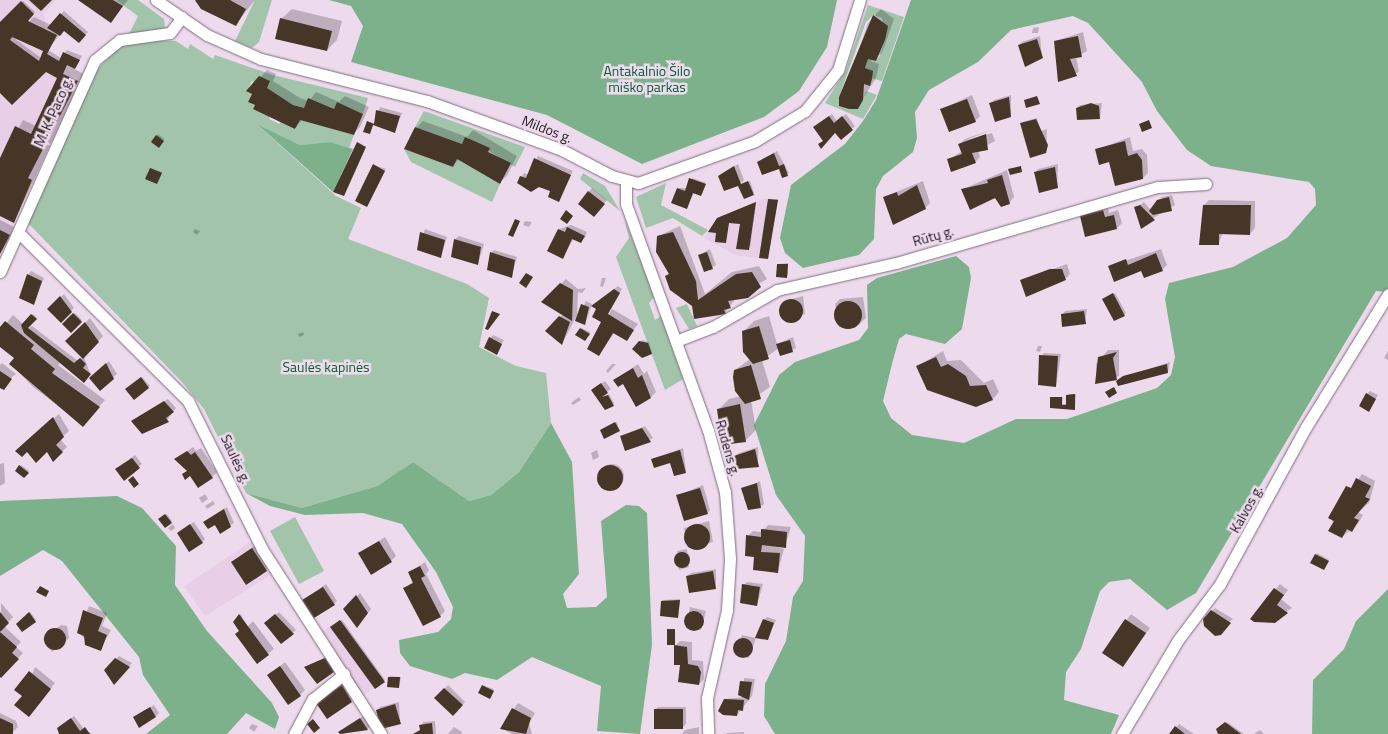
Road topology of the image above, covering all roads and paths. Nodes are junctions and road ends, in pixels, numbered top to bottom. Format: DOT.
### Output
graph roads {
  1 [pos="156,0"];
  2 [pos="860,0"];
  3 [pos="182,17"];
  4 [pos="626,182"];
  5 [pos="1206,184"];
  6 [pos="18,232"];
  7 [pos="0,272"];
  8 [pos="1388,294"];
  9 [pos="676,341"];
  10 [pos="344,674"];
  11 [pos="294,734"];
  12 [pos="381,734"];
  13 [pos="708,734"];
  14 [pos="1122,734"];
  1 -- 3 [label="street, Mildos g."];
  2 -- 4 [label="street"];
  3 -- 4 [label="street, Mildos g."];
  3 -- 6 [label="street, M. K. Paco g."];
  4 -- 9 [label="street, Rudens g."];
  5 -- 9 [label="street, Rūtų g."];
  6 -- 7 [label="street, M. K. Paco g."];
  6 -- 10 [label="street, Saulės g."];
  8 -- 14 [label="street, Kalvos g."];
  9 -- 13 [label="street, Rudens g."];
  10 -- 11 [label="street"];
  10 -- 12 [label="street, Saulės g."];
}
